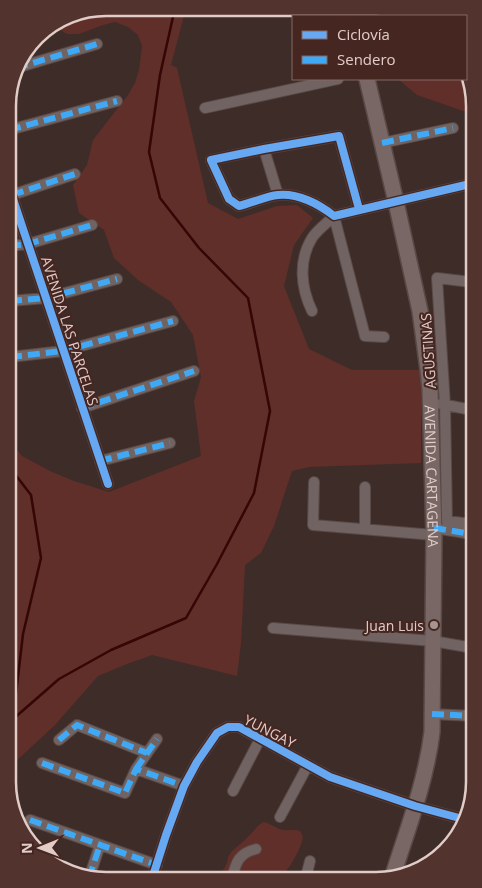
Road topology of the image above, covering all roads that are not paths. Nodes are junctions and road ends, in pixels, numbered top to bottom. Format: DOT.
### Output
graph roads {
  1 [pos="97,44"];
  2 [pos="26,65"];
  3 [pos="333,80"];
  4 [pos="367,80"];
  5 [pos="117,101"];
  6 [pos="205,108"];
  7 [pos="16,128"];
  8 [pos="453,128"];
  9 [pos="382,143"];
  10 [pos="264,149"];
  11 [pos="75,174"];
  12 [pos="466,185"];
  13 [pos="16,189"];
  14 [pos="278,195"];
  15 [pos="396,202"];
  16 [pos="16,209"];
  17 [pos="359,209"];
  18 [pos="334,216"];
  19 [pos="92,225"];
  20 [pos="28,244"];
  21 [pos="16,245"];
  22 [pos="117,280"];
  23 [pos="466,281"];
  24 [pos="46,298"];
  25 [pos="16,300"];
  26 [pos="312,311"];
  27 [pos="172,321"];
  28 [pos="384,337"];
  29 [pos="63,351"];
  30 [pos="16,356"];
  31 [pos="194,371"];
  32 [pos="438,404"];
  33 [pos="82,408"];
  34 [pos="466,409"];
  35 [pos="170,443"];
  36 [pos="100,461"];
  37 [pos="314,482"];
  38 [pos="108,484"];
  39 [pos="365,487"];
  40 [pos="466,523"];
  41 [pos="366,529"];
  42 [pos="434,531"];
  43 [pos="466,534"];
  44 [pos="273,628"];
  45 [pos="433,641"];
  46 [pos="466,647"];
  47 [pos="432,714"];
  48 [pos="466,716"];
  49 [pos="157,739"];
  50 [pos="260,739"];
  51 [pos="59,740"];
  52 [pos="147,753"];
  53 [pos="42,763"];
  54 [pos="308,765"];
  55 [pos="136,769"];
  56 [pos="184,786"];
  57 [pos="232,791"];
  58 [pos="415,806"];
  59 [pos="280,817"];
  60 [pos="458,818"];
  61 [pos="30,820"];
  62 [pos="100,845"];
  63 [pos="256,849"];
  64 [pos="310,861"];
  65 [pos="157,865"];
  66 [pos="395,870"];
  67 [pos="91,871"];
  68 [pos="154,872"];
  69 [pos="234,872"];
  70 [pos="307,872"];
  1 -- 2 [label="street"];
  3 -- 6 [label="street"];
  4 -- 9 [label="main road, AVENIDA CARTAGENA"];
  5 -- 7 [label="street"];
  8 -- 9 [label="street"];
  9 -- 15 [label="main road, AVENIDA CARTAGENA"];
  10 -- 14 [label="street"];
  10 -- 14 [label="street"];
  10 -- 17 [label="street"];
  11 -- 13 [label="street"];
  12 -- 15 [label="street"];
  14 -- 18 [label="street"];
  15 -- 17 [label="street"];
  15 -- 32 [label="main road, AVENIDA CARTAGENA"];
  16 -- 20 [label="street, AVENIDA LAS PARCELAS"];
  17 -- 18 [label="street"];
  18 -- 26 [label="street"];
  18 -- 28 [label="street"];
  19 -- 20 [label="street"];
  20 -- 21 [label="street"];
  20 -- 24 [label="street, AVENIDA LAS PARCELAS"];
  22 -- 24 [label="street"];
  23 -- 32 [label="street, AGUSTINAS"];
  24 -- 25 [label="street"];
  24 -- 29 [label="street, AVENIDA LAS PARCELAS"];
  27 -- 29 [label="street"];
  29 -- 30 [label="street"];
  29 -- 33 [label="street, AVENIDA LAS PARCELAS"];
  31 -- 33 [label="street"];
  32 -- 34 [label="street"];
  32 -- 40 [label="street, AGUSTINAS"];
  32 -- 42 [label="main road, AVENIDA CARTAGENA"];
  33 -- 36 [label="street, AVENIDA LAS PARCELAS"];
  35 -- 36 [label="street"];
  36 -- 38 [label="street, AVENIDA LAS PARCELAS"];
  37 -- 41 [label="street"];
  39 -- 41 [label="street"];
  41 -- 42 [label="street"];
  42 -- 43 [label="street"];
  42 -- 45 [label="main road, AVENIDA CARTAGENA"];
  44 -- 45 [label="street"];
  45 -- 46 [label="street"];
  45 -- 47 [label="main road, AVENIDA CARTAGENA"];
  47 -- 48 [label="street"];
  47 -- 58 [label="main road, AVENIDA CARTAGENA"];
  49 -- 52 [label="street"];
  50 -- 54 [label="street, YUNGAY"];
  50 -- 56 [label="street, YUNGAY"];
  50 -- 57 [label="street"];
  51 -- 52 [label="street"];
  52 -- 55 [label="street"];
  53 -- 55 [label="street"];
  54 -- 58 [label="street, YUNGAY"];
  54 -- 59 [label="street"];
  55 -- 56 [label="street"];
  56 -- 65 [label="street, YUNGAY"];
  58 -- 60 [label="street, YUNGAY"];
  58 -- 66 [label="main road, AVENIDA CARTAGENA"];
  61 -- 62 [label="street"];
  62 -- 65 [label="street"];
  62 -- 67 [label="street"];
  63 -- 69 [label="street"];
  64 -- 70 [label="street"];
  65 -- 68 [label="street, YUNGAY"];
}
